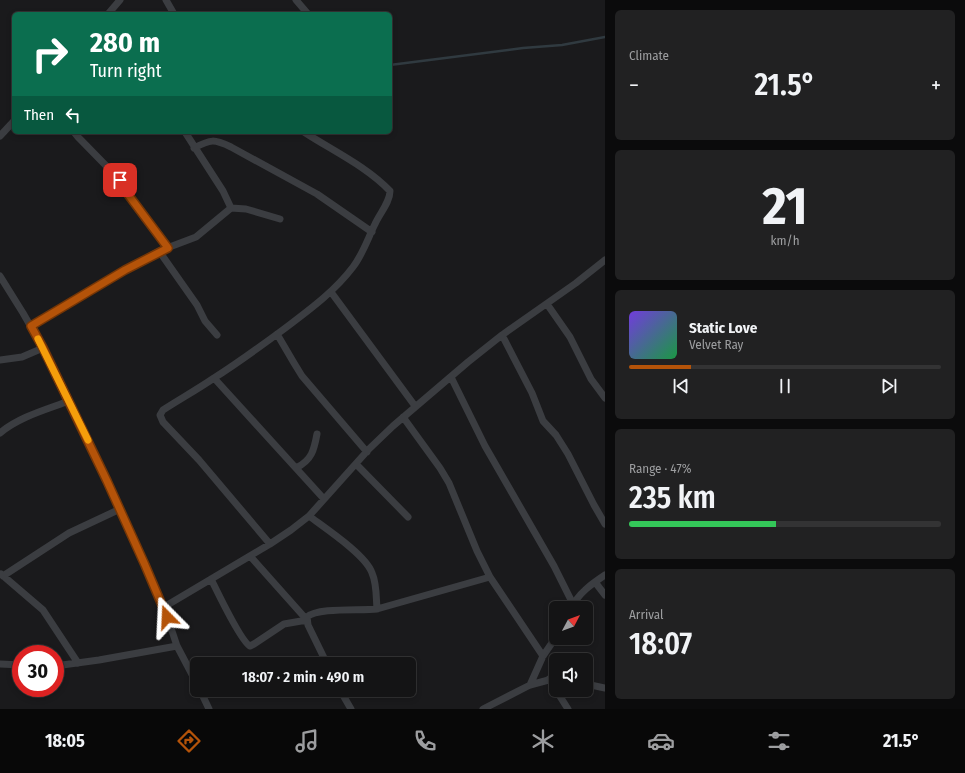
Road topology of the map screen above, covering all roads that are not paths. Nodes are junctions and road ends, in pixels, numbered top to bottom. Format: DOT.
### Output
graph roads {
  1 [pos="120,0"];
  2 [pos="166,0"];
  3 [pos="296,0"];
  4 [pos="110,12"];
  5 [pos="173,12"];
  6 [pos="306,12"];
  7 [pos="12,122"];
  8 [pos="75,134"];
  9 [pos="186,134"];
  10 [pos="307,134"];
  11 [pos="0,136"];
  12 [pos="194,148"];
  13 [pos="231,208"];
  14 [pos="280,219"];
  15 [pos="372,232"];
  16 [pos="168,248"];
  17 [pos="159,251"];
  18 [pos="604,263"];
  19 [pos="0,276"];
  20 [pos="331,292"];
  21 [pos="548,304"];
  22 [pos="31,326"];
  23 [pos="277,334"];
  24 [pos="217,335"];
  25 [pos="502,335"];
  26 [pos="43,348"];
  27 [pos="0,360"];
  28 [pos="451,377"];
  29 [pos="214,378"];
  30 [pos="605,398"];
  31 [pos="69,401"];
  32 [pos="415,406"];
  33 [pos="403,417"];
  34 [pos="0,433"];
  35 [pos="317,434"];
  36 [pos="366,452"];
  37 [pos="356,464"];
  38 [pos="296,468"];
  39 [pos="324,499"];
  40 [pos="120,509"];
  41 [pos="309,516"];
  42 [pos="408,517"];
  43 [pos="605,524"];
  44 [pos="270,544"];
  45 [pos="250,556"];
  46 [pos="2,575"];
  47 [pos="605,575"];
  48 [pos="490,577"];
  49 [pos="211,579"];
  50 [pos="595,582"];
  51 [pos="605,595"];
  52 [pos="570,601"];
  53 [pos="575,601"];
  54 [pos="164,607"];
  55 [pos="377,610"];
  56 [pos="307,620"];
  57 [pos="551,645"];
  58 [pos="177,646"];
  59 [pos="543,656"];
  60 [pos="324,657"];
  61 [pos="78,663"];
  62 [pos="0,664"];
  63 [pos="12,665"];
  64 [pos="64,665"];
  65 [pos="190,671"];
  66 [pos="549,680"];
  67 [pos="530,685"];
  68 [pos="593,685"];
  69 [pos="605,688"];
  70 [pos="203,697"];
  71 [pos="344,697"];
  72 [pos="562,697"];
  73 [pos="209,709"];
  74 [pos="351,709"];
  75 [pos="483,709"];
  76 [pos="568,709"];
  1 -- 4 [label="street"];
  2 -- 5 [label="street"];
  3 -- 6 [label="street"];
  7 -- 11 [label="street"];
  8 -- 16 [label="street"];
  9 -- 12 [label="street"];
  10 -- 15 [label="street"];
  12 -- 13 [label="street"];
  12 -- 15 [label="street"];
  13 -- 14 [label="street"];
  13 -- 16 [label="street"];
  15 -- 20 [label="street"];
  16 -- 17 [label="street"];
  17 -- 22 [label="street"];
  17 -- 24 [label="street"];
  18 -- 21 [label="street"];
  19 -- 22 [label="street"];
  20 -- 23 [label="street"];
  20 -- 32 [label="street"];
  21 -- 25 [label="street"];
  21 -- 30 [label="street"];
  22 -- 26 [label="street"];
  23 -- 29 [label="street"];
  23 -- 36 [label="street"];
  25 -- 28 [label="street"];
  25 -- 43 [label="street"];
  26 -- 27 [label="street"];
  26 -- 31 [label="street"];
  28 -- 32 [label="street"];
  28 -- 52 [label="street"];
  29 -- 38 [label="street"];
  29 -- 44 [label="street"];
  31 -- 34 [label="street"];
  31 -- 40 [label="street"];
  32 -- 33 [label="street"];
  33 -- 36 [label="street"];
  33 -- 48 [label="street"];
  35 -- 38 [label="street"];
  36 -- 37 [label="street"];
  37 -- 39 [label="street"];
  37 -- 42 [label="street"];
  38 -- 39 [label="street"];
  39 -- 41 [label="street"];
  40 -- 46 [label="street"];
  40 -- 54 [label="street"];
  41 -- 44 [label="street"];
  41 -- 55 [label="street"];
  44 -- 45 [label="street"];
  45 -- 49 [label="street"];
  45 -- 56 [label="street"];
  46 -- 61 [label="street"];
  47 -- 50 [label="street"];
  48 -- 55 [label="street"];
  48 -- 59 [label="street"];
  49 -- 54 [label="street"];
  49 -- 56 [label="street"];
  50 -- 51 [label="street"];
  50 -- 53 [label="street"];
  54 -- 58 [label="street"];
  55 -- 56 [label="street"];
  56 -- 60 [label="street"];
  57 -- 59 [label="street"];
  58 -- 61 [label="street"];
  58 -- 65 [label="street"];
  59 -- 67 [label="street"];
  61 -- 64 [label="street"];
  62 -- 63 [label="street"];
  66 -- 67 [label="street"];
  67 -- 75 [label="street"];
  68 -- 69 [label="street"];
  70 -- 73 [label="street"];
  71 -- 74 [label="street"];
  72 -- 76 [label="street"];
}
